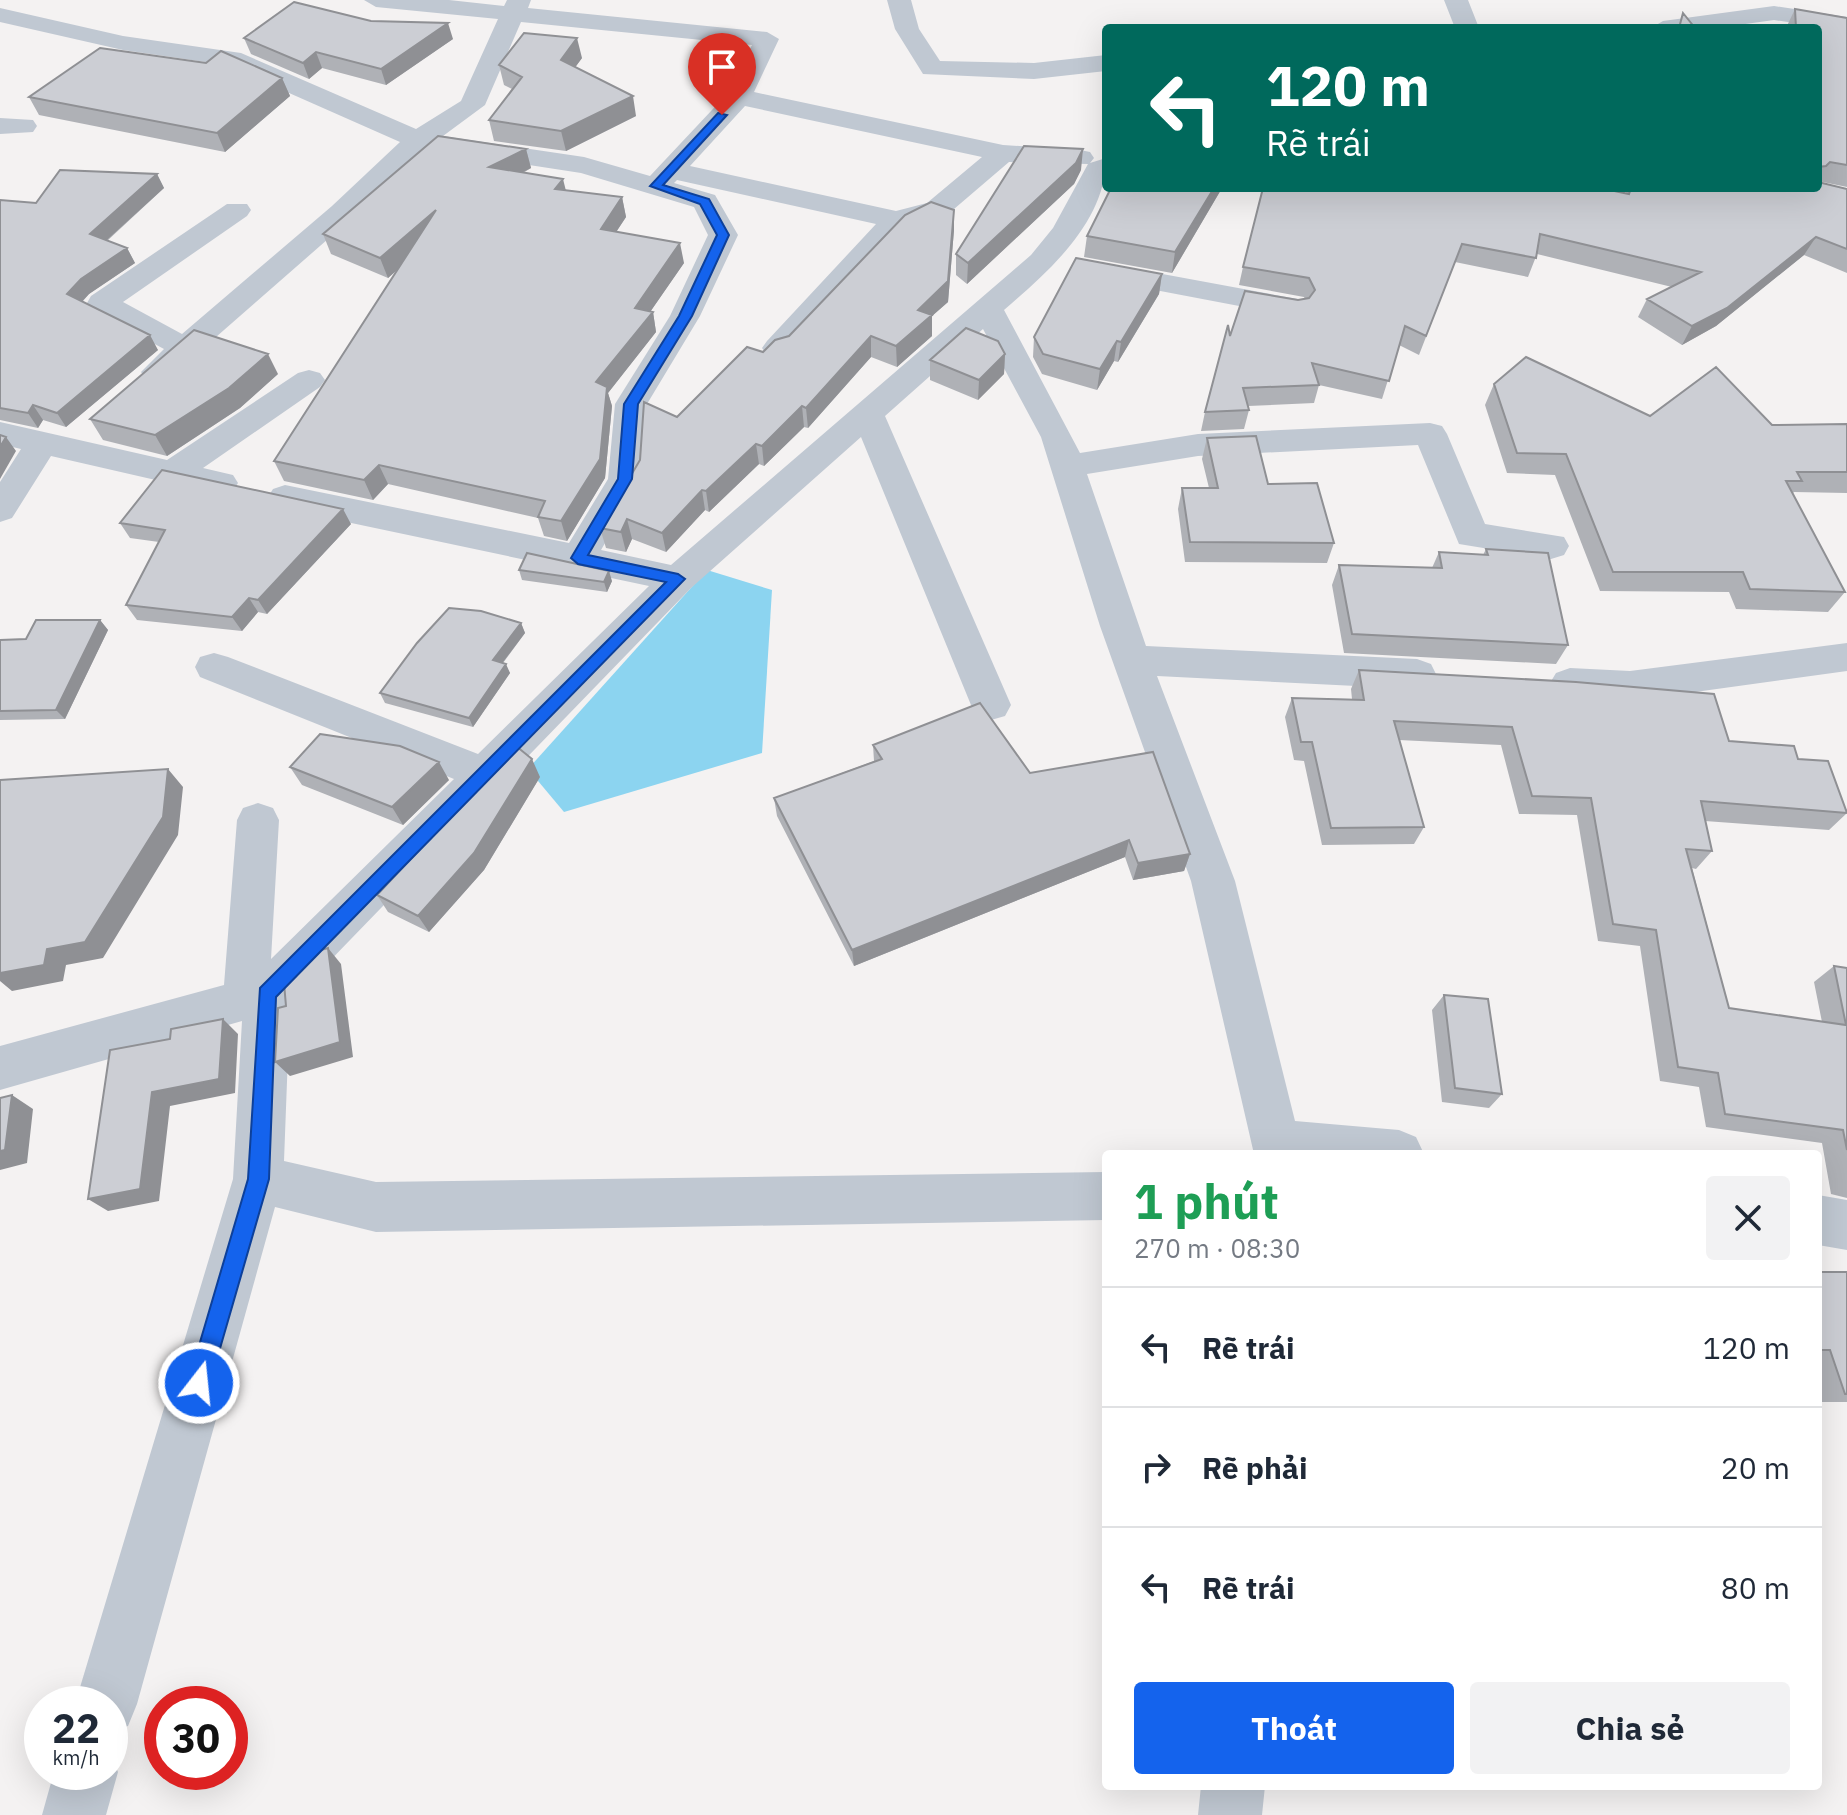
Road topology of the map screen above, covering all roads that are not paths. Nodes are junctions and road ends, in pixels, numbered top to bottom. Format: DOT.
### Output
graph roads {
  1 [pos="376,0"];
  2 [pos="899,0"];
  3 [pos="1456,0"];
  4 [pos="516,7"];
  5 [pos="0,15"];
  6 [pos="1465,24"];
  7 [pos="1693,24"];
  8 [pos="1847,24"];
  9 [pos="1102,63"];
  10 [pos="739,97"];
  11 [pos="418,140"];
  12 [pos="1003,153"];
  13 [pos="1102,163"];
  14 [pos="1102,166"];
  15 [pos="664,178"];
  16 [pos="237,210"];
  17 [pos="896,220"];
  18 [pos="1042,261"];
  19 [pos="1292,307"];
  20 [pos="988,309"];
  21 [pos="185,348"];
  22 [pos="778,348"];
  23 [pos="309,380"];
  24 [pos="138,388"];
  25 [pos="868,414"];
  26 [pos="0,433"];
  27 [pos="66,441"];
  28 [pos="1068,466"];
  29 [pos="173,472"];
  30 [pos="0,510"];
  31 [pos="1551,546"];
  32 [pos="578,558"];
  33 [pos="678,579"];
  34 [pos="1847,657"];
  35 [pos="1132,660"];
  36 [pos="214,667"];
  37 [pos="1458,676"];
  38 [pos="1536,681"];
  39 [pos="991,705"];
  40 [pos="485,774"];
  41 [pos="258,820"];
  42 [pos="256,997"];
  43 [pos="0,1068"];
  44 [pos="1276,1148"];
  45 [pos="1317,1150"];
  46 [pos="258,1179"];
  47 [pos="1102,1196"];
  48 [pos="1822,1221"];
  49 [pos="1847,1225"];
  50 [pos="111,1686"];
  51 [pos="81,1790"];
  52 [pos="1233,1790"];
  53 [pos="74,1815"];
  54 [pos="1230,1815"];
  1 -- 4 [label="street"];
  2 -- 9 [label="street"];
  3 -- 6 [label="street"];
  4 -- 10 [label="street"];
  4 -- 11 [label="street"];
  5 -- 11 [label="street"];
  7 -- 8 [label="street"];
  10 -- 12 [label="street"];
  10 -- 15 [label="street"];
  11 -- 15 [label="street"];
  11 -- 21 [label="street"];
  12 -- 13 [label="street"];
  12 -- 17 [label="street"];
  14 -- 18 [label="street"];
  15 -- 17 [label="street"];
  15 -- 32 [label="street"];
  16 -- 21 [label="street"];
  17 -- 22 [label="street"];
  18 -- 19 [label="street"];
  18 -- 20 [label="street"];
  20 -- 25 [label="street"];
  20 -- 28 [label="street"];
  21 -- 24 [label="street"];
  23 -- 29 [label="street"];
  25 -- 33 [label="street"];
  25 -- 39 [label="street"];
  26 -- 27 [label="street"];
  27 -- 29 [label="street"];
  27 -- 30 [label="street"];
  28 -- 31 [label="street"];
  28 -- 35 [label="street"];
  29 -- 32 [label="street"];
  32 -- 33 [label="street"];
  33 -- 40 [label="street"];
  34 -- 38 [label="street"];
  35 -- 37 [label="street"];
  35 -- 44 [label="street"];
  36 -- 40 [label="street"];
  40 -- 42 [label="street"];
  41 -- 42 [label="street"];
  42 -- 43 [label="street"];
  42 -- 46 [label="street"];
  44 -- 45 [label="street"];
  46 -- 47 [label="street"];
  46 -- 50 [label="street"];
  48 -- 49 [label="street"];
  51 -- 53 [label="street"];
  52 -- 54 [label="street"];
}
